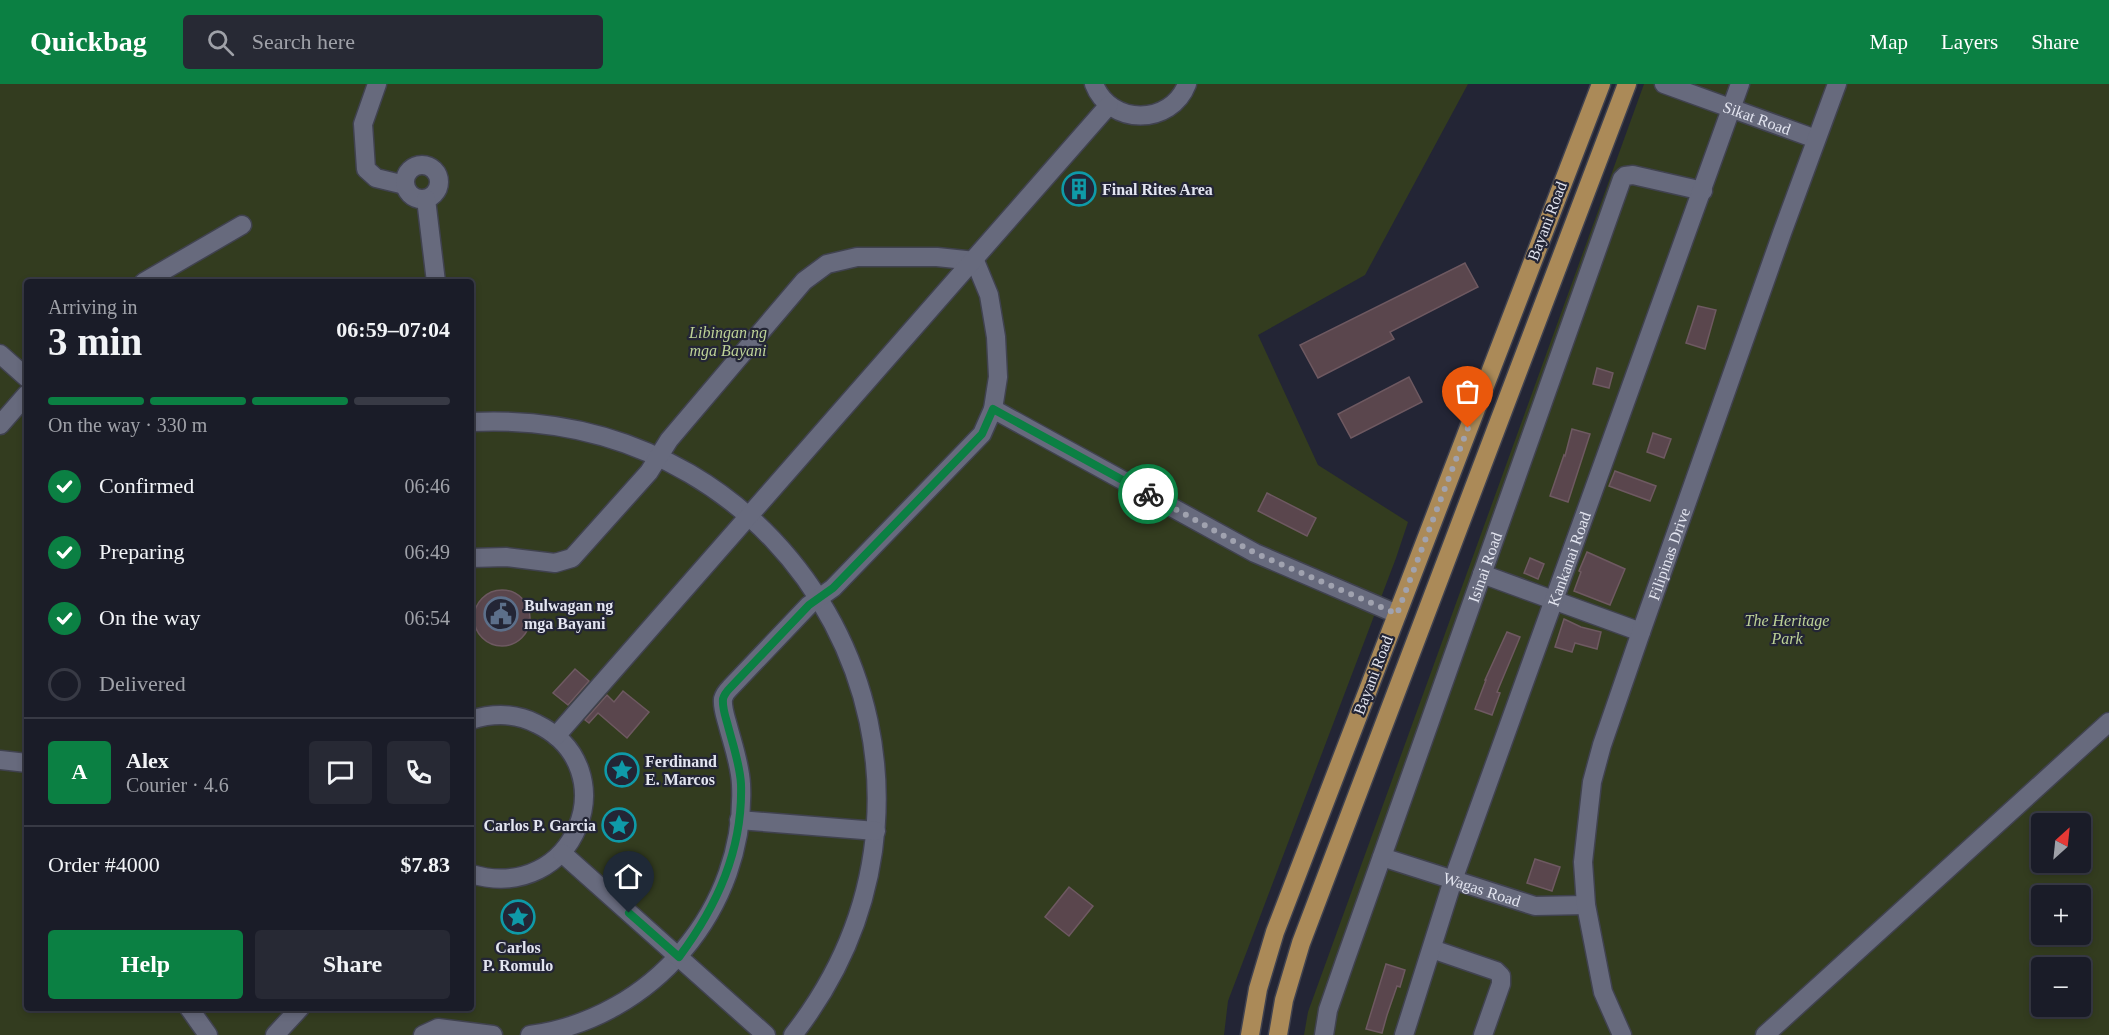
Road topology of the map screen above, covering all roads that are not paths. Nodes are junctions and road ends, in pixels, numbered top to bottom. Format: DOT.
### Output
graph roads {
  1 [pos="377,84"];
  2 [pos="1095,84"];
  3 [pos="1187,84"];
  4 [pos="1601,84"];
  5 [pos="1627,84"];
  6 [pos="1664,84"];
  7 [pos="1740,84"];
  8 [pos="1837,84"];
  9 [pos="1110,105"];
  10 [pos="1731,108"];
  11 [pos="1816,139"];
  12 [pos="405,185"];
  13 [pos="1703,191"];
  14 [pos="426,199"];
  15 [pos="242,225"];
  16 [pos="975,261"];
  17 [pos="149,279"];
  18 [pos="436,279"];
  19 [pos="0,354"];
  20 [pos="24,375"];
  21 [pos="24,397"];
  22 [pos="993,409"];
  23 [pos="474,422"];
  24 [pos="0,425"];
  25 [pos="660,457"];
  26 [pos="750,516"];
  27 [pos="474,558"];
  28 [pos="1482,574"];
  29 [pos="819,598"];
  30 [pos="1553,600"];
  31 [pos="1397,614"];
  32 [pos="1641,632"];
  33 [pos="474,719"];
  34 [pos="2109,722"];
  35 [pos="556,736"];
  36 [pos="0,760"];
  37 [pos="24,763"];
  38 [pos="740,820"];
  39 [pos="876,831"];
  40 [pos="562,853"];
  41 [pos="1382,856"];
  42 [pos="474,875"];
  43 [pos="1453,880"];
  44 [pos="1586,905"];
  45 [pos="1432,949"];
  46 [pos="679,957"];
  47 [pos="191,1011"];
  48 [pos="297,1011"];
  49 [pos="551,1034"];
  50 [pos="208,1035"];
  51 [pos="275,1035"];
  52 [pos="423,1035"];
  53 [pos="493,1035"];
  54 [pos="530,1035"];
  55 [pos="766,1035"];
  56 [pos="793,1035"];
  57 [pos="1250,1035"];
  58 [pos="1278,1035"];
  59 [pos="1324,1035"];
  60 [pos="1404,1035"];
  61 [pos="1483,1035"];
  62 [pos="1622,1035"];
  63 [pos="1765,1035"];
  1 -- 12 [label="street"];
  2 -- 9 [label="street"];
  3 -- 9 [label="street"];
  4 -- 31 [label="main road, Bayani Road"];
  5 -- 58 [label="main road, Bayani Road"];
  6 -- 10 [label="street, Sikat Road"];
  7 -- 10 [label="street, Kankanai Road"];
  8 -- 11 [label="street, Filipinas Drive"];
  9 -- 16 [label="street"];
  10 -- 11 [label="street, Sikat Road"];
  10 -- 13 [label="street, Kankanai Road"];
  11 -- 32 [label="street, Filipinas Drive"];
  12 -- 14 [label="street"];
  12 -- 14 [label="street"];
  13 -- 28 [label="street, Isinai Road"];
  13 -- 30 [label="street, Kankanai Road"];
  14 -- 18 [label="street"];
  15 -- 17 [label="street"];
  16 -- 22 [label="street"];
  16 -- 25 [label="street"];
  16 -- 26 [label="street"];
  19 -- 20 [label="street"];
  21 -- 24 [label="street"];
  22 -- 29 [label="street"];
  22 -- 31 [label="street"];
  23 -- 25 [label="street"];
  25 -- 26 [label="street"];
  25 -- 27 [label="street"];
  26 -- 29 [label="street"];
  26 -- 35 [label="street"];
  28 -- 30 [label="street"];
  28 -- 41 [label="street, Isinai Road"];
  29 -- 38 [label="street"];
  29 -- 39 [label="street"];
  30 -- 32 [label="street"];
  30 -- 43 [label="street, Kankanai Road"];
  31 -- 57 [label="main road, Bayani Road"];
  32 -- 44 [label="street, Filipinas Drive"];
  33 -- 35 [label="street"];
  34 -- 63 [label="street"];
  35 -- 40 [label="street"];
  36 -- 37 [label="street"];
  38 -- 39 [label="street"];
  38 -- 46 [label="street"];
  39 -- 56 [label="street"];
  40 -- 42 [label="street"];
  40 -- 46 [label="street"];
  41 -- 43 [label="street, Wagas Road"];
  41 -- 59 [label="street, Isinai Road"];
  43 -- 44 [label="street, Wagas Road"];
  43 -- 45 [label="street, Kankanai Road"];
  44 -- 62 [label="street, Filipinas Drive"];
  45 -- 60 [label="street, Kankanai Road"];
  45 -- 61 [label="street"];
  46 -- 49 [label="street"];
  46 -- 55 [label="street"];
  47 -- 50 [label="street"];
  48 -- 51 [label="street"];
  49 -- 54 [label="street"];
  52 -- 53 [label="street"];
}
